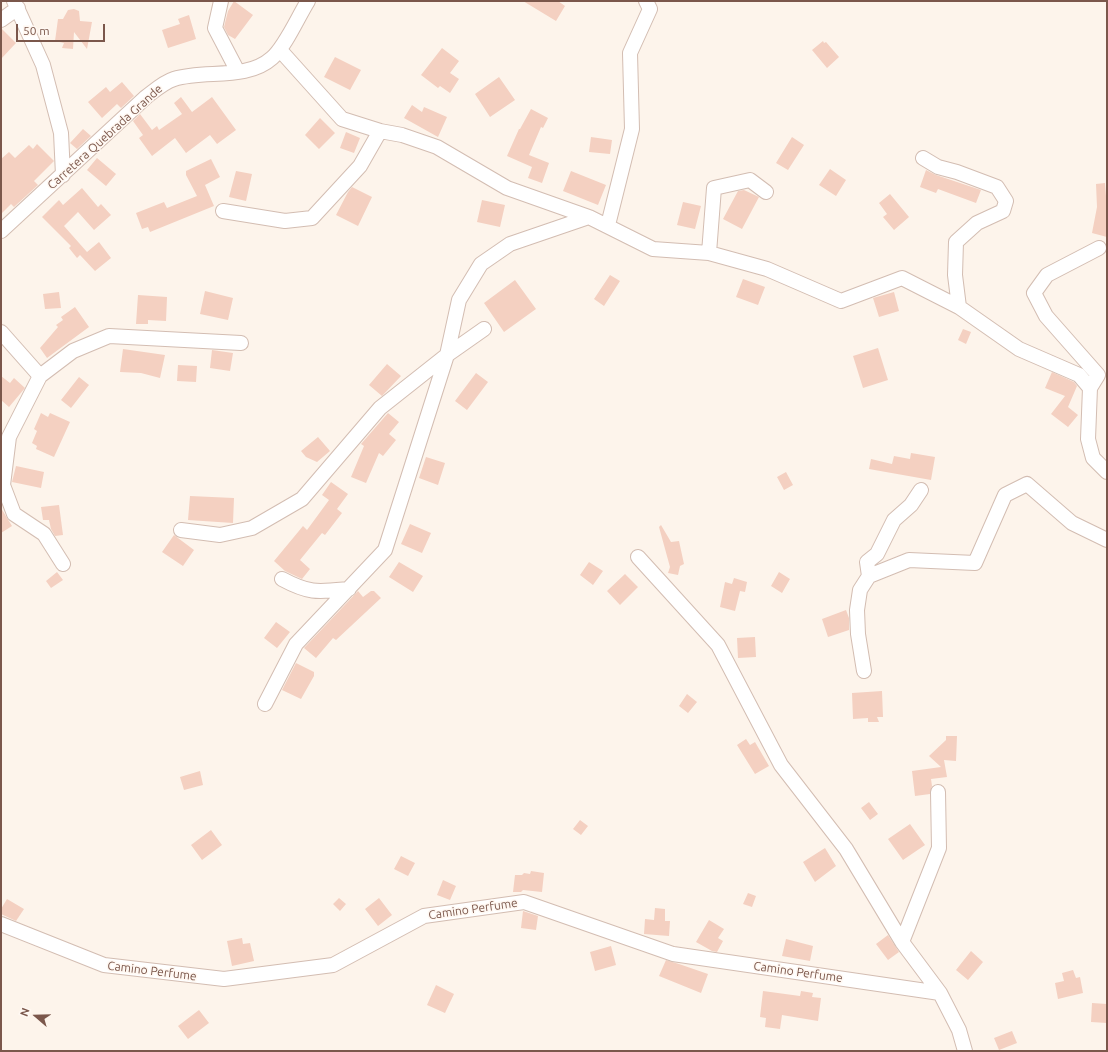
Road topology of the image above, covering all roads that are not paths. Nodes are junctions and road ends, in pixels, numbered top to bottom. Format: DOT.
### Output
graph roads {
  1 [pos="221,1"];
  2 [pos="308,1"];
  3 [pos="646,1"];
  4 [pos="16,5"];
  5 [pos="1,20"];
  6 [pos="280,50"];
  7 [pos="238,72"];
  8 [pos="380,131"];
  9 [pos="923,158"];
  10 [pos="63,175"];
  11 [pos="766,192"];
  12 [pos="223,211"];
  13 [pos="590,217"];
  14 [pos="608,225"];
  15 [pos="1,231"];
  16 [pos="1099,248"];
  17 [pos="709,253"];
  18 [pos="959,307"];
  19 [pos="484,329"];
  20 [pos="1,332"];
  21 [pos="241,344"];
  22 [pos="447,355"];
  23 [pos="40,376"];
  24 [pos="1090,388"];
  25 [pos="1107,472"];
  26 [pos="921,490"];
  27 [pos="181,530"];
  28 [pos="1107,540"];
  29 [pos="638,558"];
  30 [pos="63,564"];
  31 [pos="869,576"];
  32 [pos="282,579"];
  33 [pos="349,589"];
  34 [pos="864,671"];
  35 [pos="265,704"];
  36 [pos="935,800"];
  37 [pos="1,924"];
  38 [pos="902,942"];
  39 [pos="940,992"];
  40 [pos="965,1051"];
  1 -- 7 [label="street"];
  2 -- 6 [label="street, Carretera Quebrada Grande"];
  3 -- 14 [label="street"];
  4 -- 5 [label="street"];
  4 -- 10 [label="street"];
  6 -- 7 [label="street, Carretera Quebrada Grande"];
  6 -- 8 [label="street"];
  7 -- 10 [label="street, Carretera Quebrada Grande"];
  8 -- 12 [label="street"];
  8 -- 13 [label="street"];
  9 -- 18 [label="street"];
  10 -- 15 [label="street, Carretera Quebrada Grande"];
  11 -- 17 [label="street"];
  13 -- 14 [label="street"];
  13 -- 22 [label="street"];
  14 -- 17 [label="street"];
  16 -- 24 [label="street"];
  17 -- 18 [label="street"];
  18 -- 24 [label="street"];
  19 -- 22 [label="street"];
  20 -- 23 [label="street"];
  21 -- 23 [label="street"];
  22 -- 27 [label="street"];
  22 -- 33 [label="street"];
  23 -- 30 [label="street"];
  24 -- 25 [label="street"];
  26 -- 31 [label="street"];
  28 -- 31 [label="street"];
  29 -- 38 [label="street"];
  31 -- 34 [label="street"];
  32 -- 33 [label="street"];
  33 -- 35 [label="street"];
  36 -- 38 [label="street"];
  37 -- 39 [label="street, Camino Perfume"];
  38 -- 39 [label="street"];
  39 -- 40 [label="street"];
}
